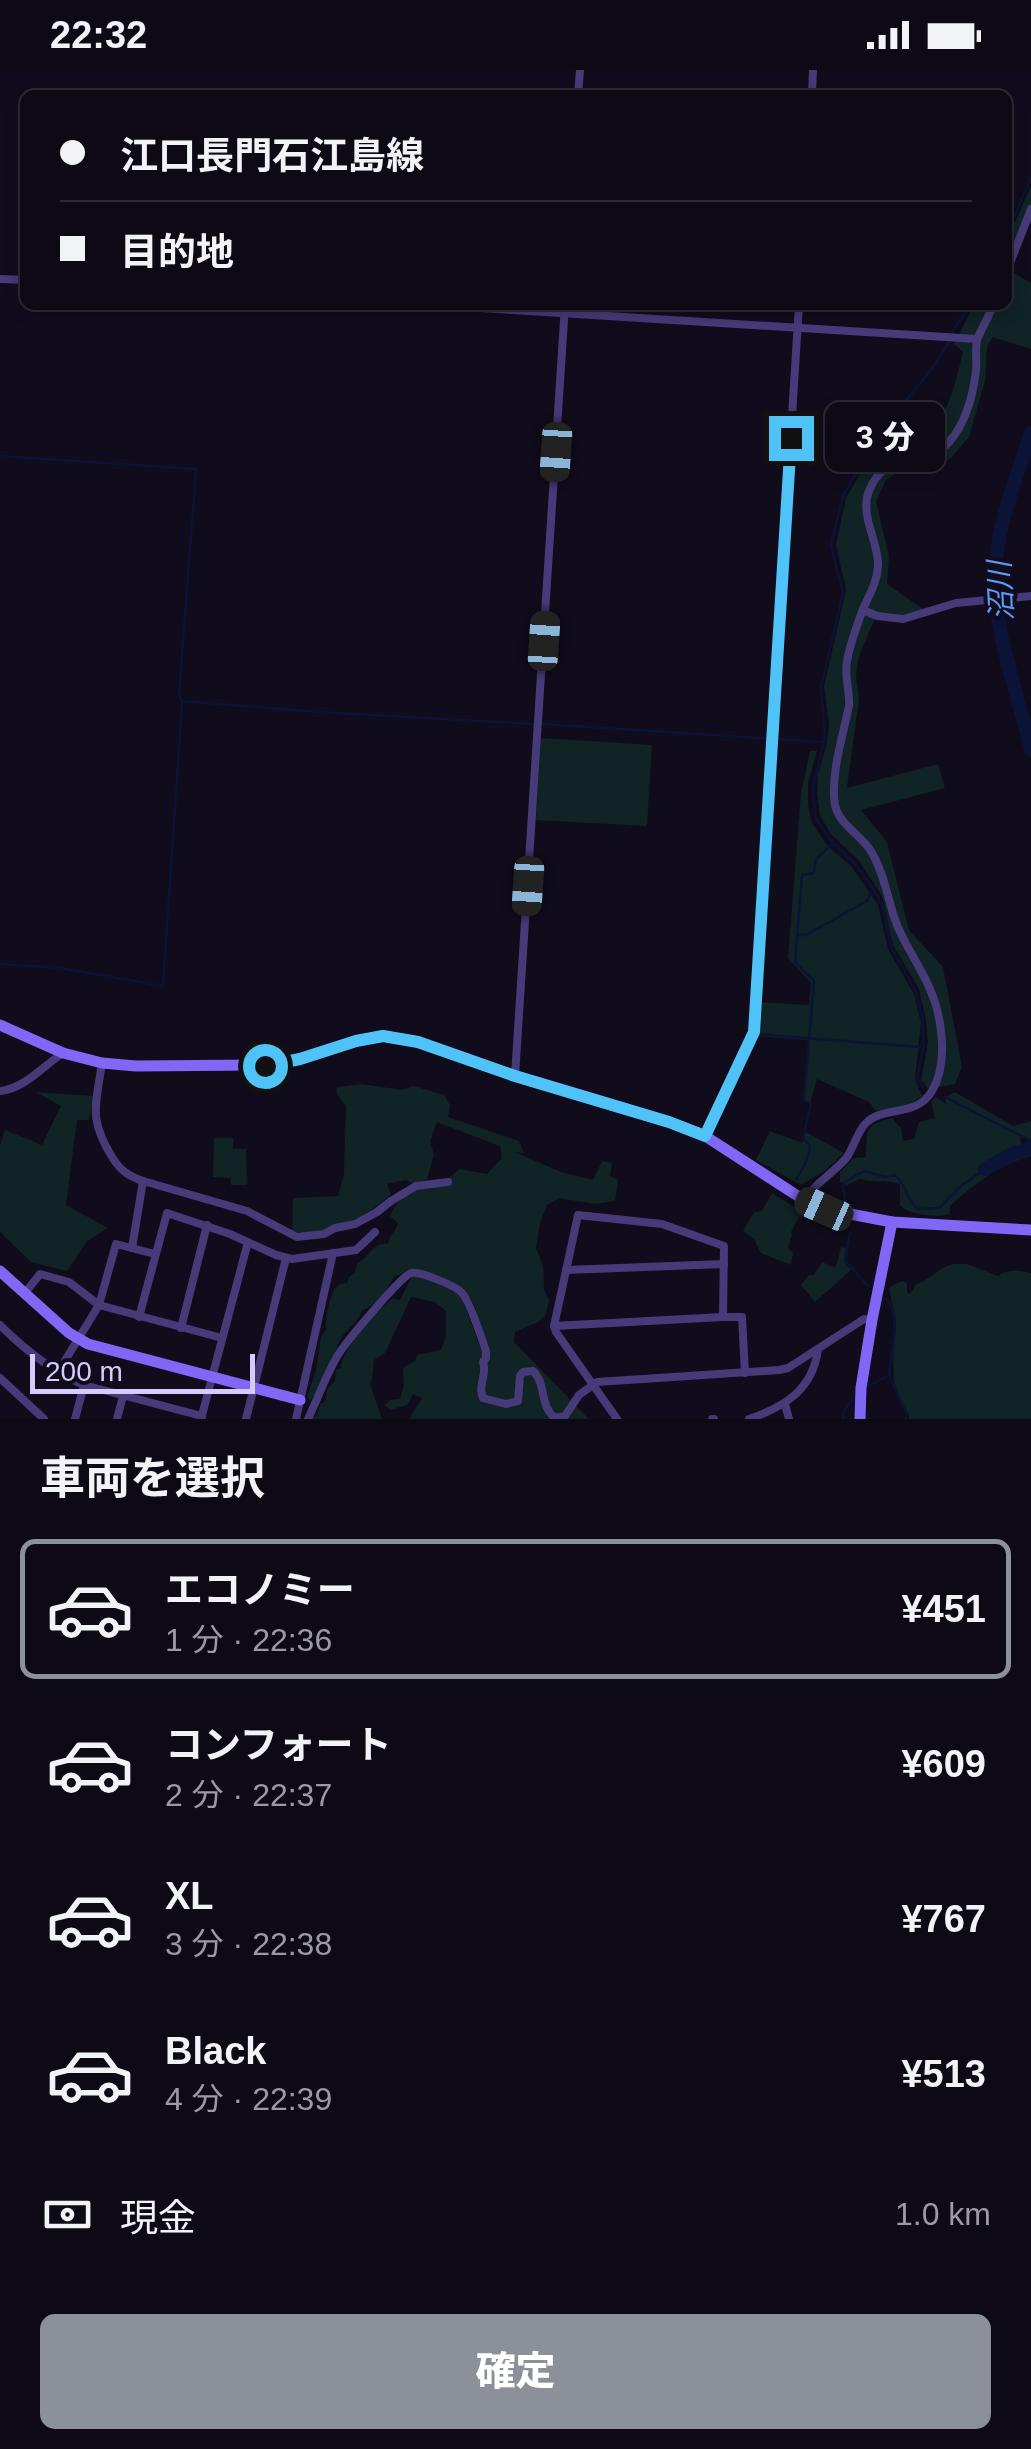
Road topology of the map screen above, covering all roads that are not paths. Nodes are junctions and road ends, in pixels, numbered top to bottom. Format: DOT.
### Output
graph roads {
  1 [pos="1031,209"];
  2 [pos="1012,258"];
  3 [pos="564,310"];
  4 [pos="570,310"];
  5 [pos="799,310"];
  6 [pos="991,310"];
  7 [pos="798,328"];
  8 [pos="978,339"];
  9 [pos="1031,596"];
  10 [pos="863,610"];
  11 [pos="0,1025"];
  12 [pos="63,1053"];
  13 [pos="102,1062"];
  14 [pos="515,1076"];
  15 [pos="0,1091"];
  16 [pos="705,1136"];
  17 [pos="142,1181"];
  18 [pos="448,1182"];
  19 [pos="804,1200"];
  20 [pos="892,1222"];
  21 [pos="207,1226"];
  22 [pos="1031,1230"];
  23 [pos="375,1232"];
  24 [pos="248,1242"];
  25 [pos="132,1248"];
  26 [pos="333,1253"];
  27 [pos="155,1254"];
  28 [pos="286,1258"];
  29 [pos="724,1264"];
  30 [pos="566,1270"];
  31 [pos="2,1277"];
  32 [pos="25,1293"];
  33 [pos="99,1305"];
  34 [pos="140,1317"];
  35 [pos="723,1318"];
  36 [pos="872,1320"];
  37 [pos="554,1326"];
  38 [pos="181,1328"];
  39 [pos="2,1330"];
  40 [pos="222,1338"];
  41 [pos="79,1339"];
  42 [pos="818,1349"];
  43 [pos="58,1372"];
  44 [pos="745,1373"];
  45 [pos="0,1378"];
  46 [pos="213,1378"];
  47 [pos="592,1384"];
  48 [pos="84,1385"];
  49 [pos="254,1387"];
  50 [pos="123,1396"];
  51 [pos="300,1400"];
  52 [pos="786,1404"];
  53 [pos="162,1406"];
  54 [pos="202,1417"];
  55 [pos="44,1419"];
  56 [pos="75,1419"];
  57 [pos="117,1419"];
  58 [pos="159,1419"];
  59 [pos="246,1419"];
  60 [pos="296,1419"];
  61 [pos="308,1419"];
  62 [pos="616,1419"];
  63 [pos="748,1419"];
  64 [pos="789,1419"];
  65 [pos="860,1419"];
  1 -- 2 [label="street"];
  3 -- 14 [label="street"];
  4 -- 7 [label="street"];
  5 -- 7 [label="street"];
  6 -- 8 [label="street"];
  7 -- 8 [label="street"];
  7 -- 16 [label="street"];
  8 -- 10 [label="street"];
  9 -- 10 [label="street"];
  10 -- 19 [label="street"];
  11 -- 12 [label="main road"];
  12 -- 13 [label="main road"];
  12 -- 15 [label="street"];
  13 -- 14 [label="main road"];
  13 -- 17 [label="street"];
  14 -- 16 [label="main road"];
  16 -- 19 [label="main road"];
  17 -- 18 [label="street"];
  17 -- 25 [label="street"];
  19 -- 20 [label="main road"];
  20 -- 22 [label="main road"];
  20 -- 36 [label="main road"];
  21 -- 24 [label="street"];
  21 -- 27 [label="street"];
  21 -- 38 [label="street"];
  23 -- 26 [label="street"];
  24 -- 28 [label="street"];
  24 -- 40 [label="street"];
  25 -- 27 [label="street"];
  25 -- 33 [label="street"];
  26 -- 28 [label="street"];
  26 -- 51 [label="street"];
  27 -- 34 [label="street"];
  28 -- 49 [label="street"];
  29 -- 30 [label="street"];
  29 -- 30 [label="street"];
  29 -- 35 [label="street"];
  30 -- 37 [label="street"];
  31 -- 32 [label="main road"];
  32 -- 33 [label="street"];
  32 -- 41 [label="main road"];
  33 -- 34 [label="street"];
  33 -- 41 [label="street"];
  34 -- 38 [label="street"];
  35 -- 37 [label="street"];
  35 -- 44 [label="street"];
  36 -- 42 [label="street"];
  36 -- 65 [label="main road"];
  37 -- 47 [label="street"];
  38 -- 40 [label="street"];
  39 -- 43 [label="street"];
  40 -- 46 [label="street"];
  41 -- 43 [label="street"];
  41 -- 46 [label="main road"];
  42 -- 44 [label="street"];
  42 -- 52 [label="street"];
  43 -- 48 [label="street"];
  44 -- 47 [label="street"];
  45 -- 55 [label="street"];
  46 -- 49 [label="main road"];
  46 -- 54 [label="street"];
  47 -- 61 [label="street"];
  47 -- 62 [label="street"];
  48 -- 50 [label="street"];
  48 -- 56 [label="street"];
  49 -- 51 [label="main road"];
  49 -- 59 [label="street"];
  50 -- 53 [label="street"];
  50 -- 57 [label="street"];
  51 -- 60 [label="street"];
  52 -- 63 [label="street"];
  52 -- 64 [label="street"];
  53 -- 54 [label="street"];
  53 -- 58 [label="street"];
}
